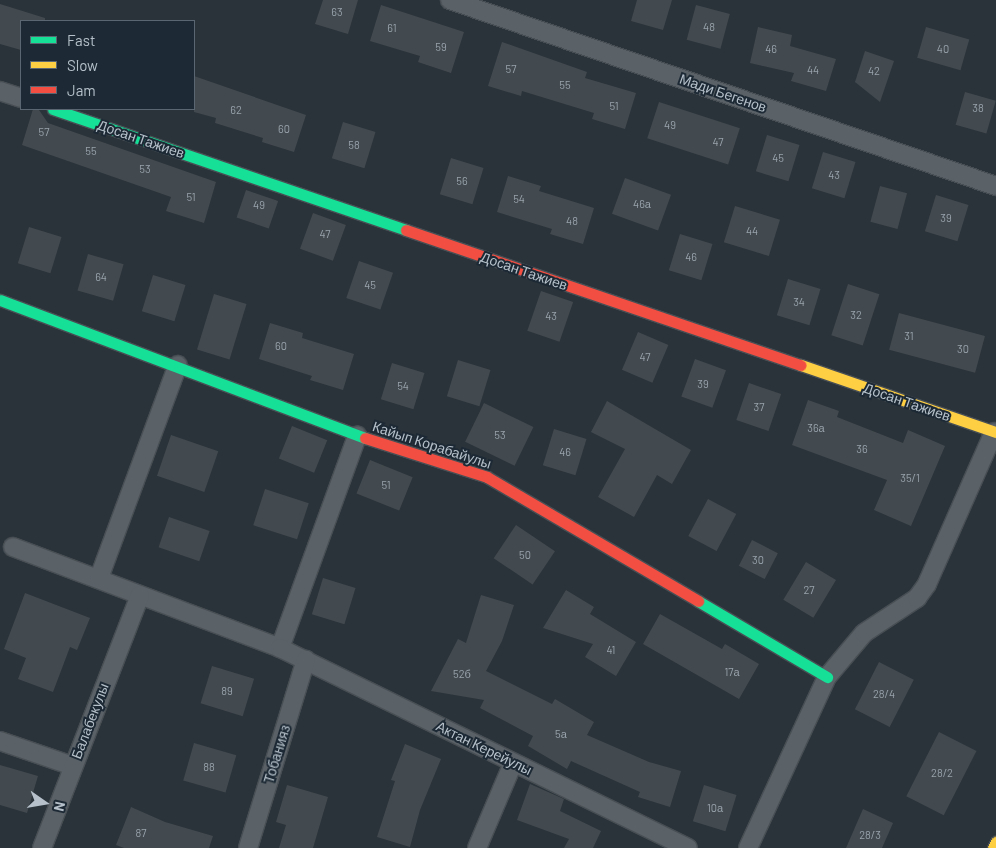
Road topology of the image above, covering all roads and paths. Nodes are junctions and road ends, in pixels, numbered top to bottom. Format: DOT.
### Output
graph roads {
  1 [pos="450,0"];
  2 [pos="0,91"];
  3 [pos="20,98"];
  4 [pos="56,110"];
  5 [pos="996,186"];
  6 [pos="0,300"];
  7 [pos="178,365"];
  8 [pos="995,432"];
  9 [pos="357,436"];
  10 [pos="13,547"];
  11 [pos="98,578"];
  12 [pos="140,594"];
  13 [pos="280,648"];
  14 [pos="306,660"];
  15 [pos="826,677"];
  16 [pos="0,741"];
  17 [pos="513,762"];
  18 [pos="73,766"];
  19 [pos="996,842"];
  20 [pos="42,848"];
  21 [pos="248,848"];
  22 [pos="477,848"];
  23 [pos="688,848"];
  24 [pos="748,848"];
  25 [pos="993,848"];
  1 -- 5 [label="street, Мади Бегенов"];
  2 -- 3 [label="street"];
  4 -- 8 [label="street, Досан Тажиев"];
  6 -- 7 [label="street, Кайып Корабайулы"];
  7 -- 9 [label="street, Кайып Корабайулы"];
  7 -- 11 [label="street"];
  8 -- 15 [label="street"];
  9 -- 13 [label="street"];
  9 -- 15 [label="street, Кайып Корабайулы"];
  10 -- 11 [label="street, Актан Керейулы"];
  11 -- 12 [label="street, Актан Керейулы"];
  12 -- 13 [label="street, Актан Керейулы"];
  12 -- 18 [label="street, Балабекулы"];
  13 -- 14 [label="street, Актан Керейулы"];
  14 -- 17 [label="street, Актан Керейулы"];
  14 -- 21 [label="street, Тобанияз"];
  15 -- 24 [label="street"];
  16 -- 18 [label="street"];
  17 -- 22 [label="street"];
  17 -- 23 [label="street, Актан Керейулы"];
  18 -- 20 [label="street, Балабекулы"];
  19 -- 25 [label="street"];
}
